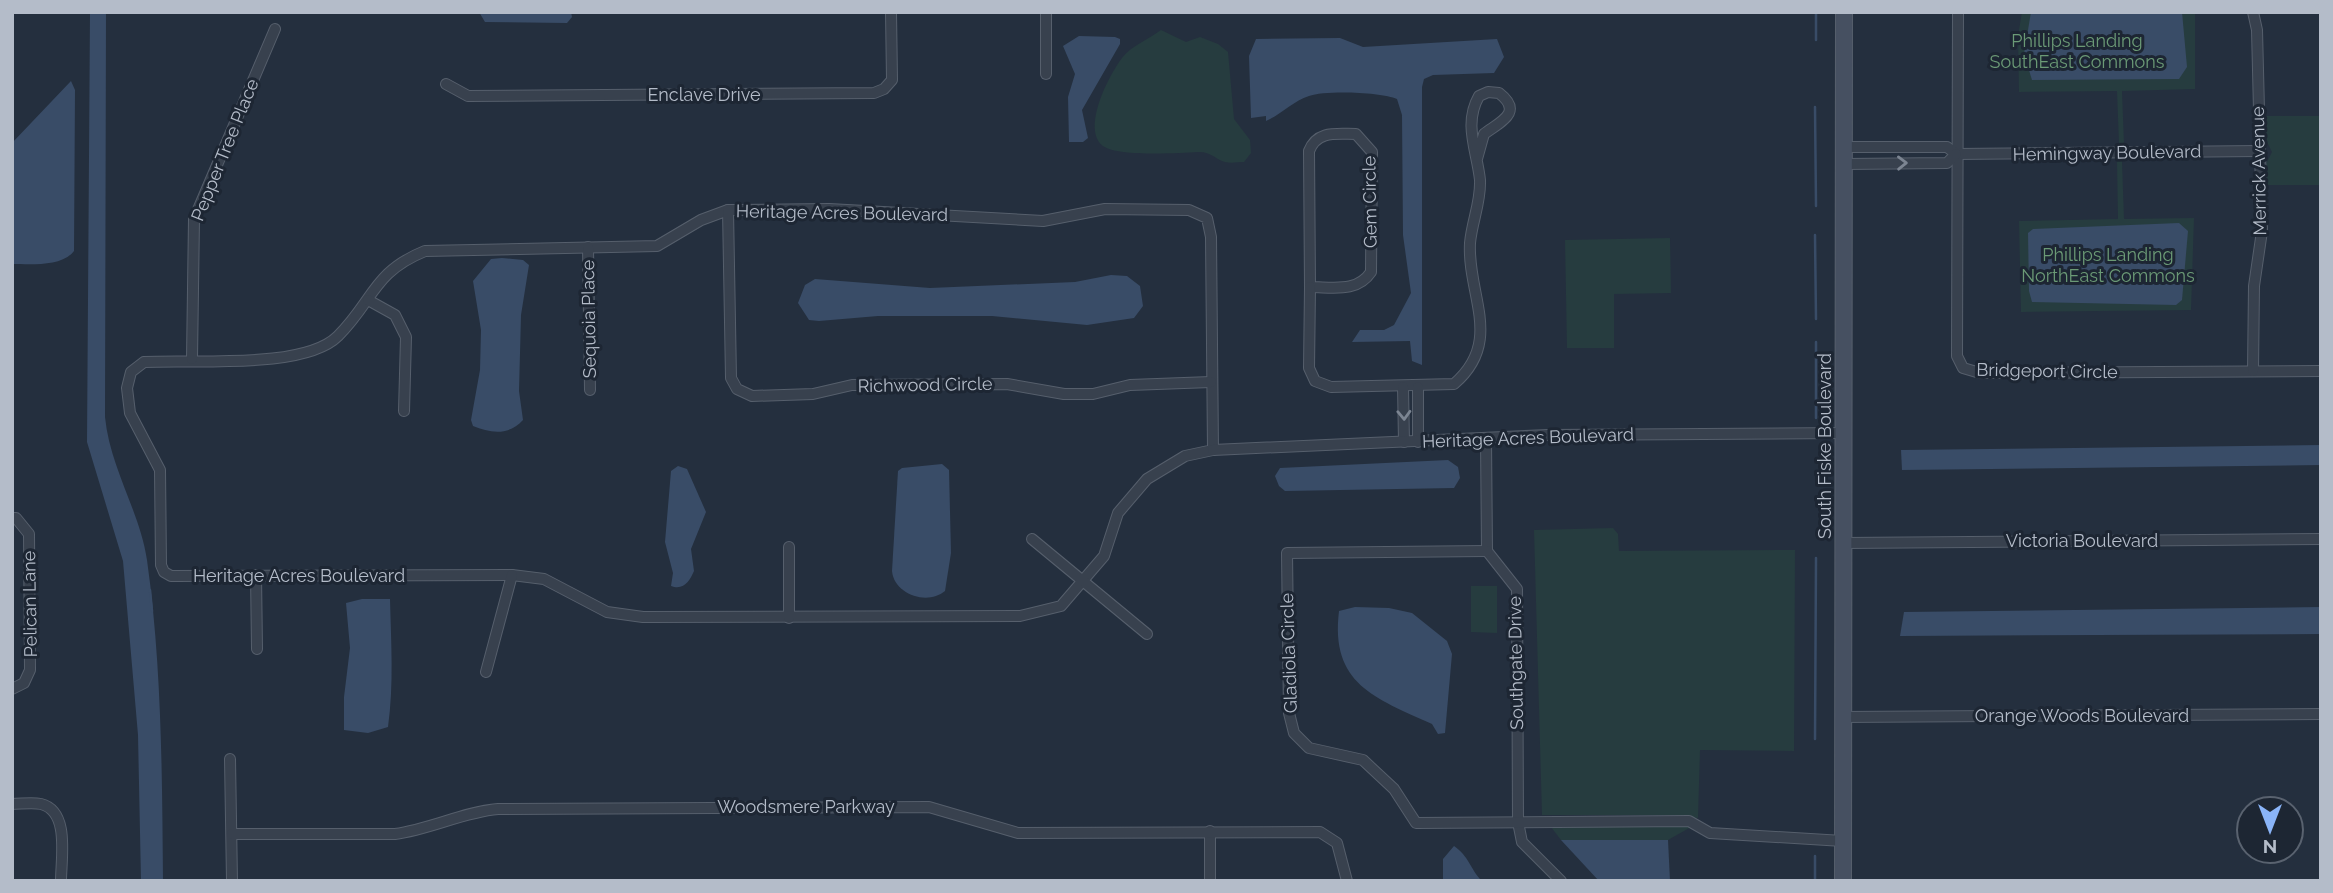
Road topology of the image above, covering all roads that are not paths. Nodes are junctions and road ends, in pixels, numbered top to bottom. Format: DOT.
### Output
graph roads {
  1 [pos="891,12"];
  2 [pos="1046,12"];
  3 [pos="1844,12"];
  4 [pos="1958,12"];
  5 [pos="2253,12"];
  6 [pos="275,29"];
  7 [pos="1046,74"];
  8 [pos="446,84"];
  9 [pos="1844,147"];
  10 [pos="2259,151"];
  11 [pos="1956,155"];
  12 [pos="1477,159"];
  13 [pos="1845,164"];
  14 [pos="728,210"];
  15 [pos="588,247"];
  16 [pos="1310,287"];
  17 [pos="368,300"];
  18 [pos="192,359"];
  19 [pos="2253,371"];
  20 [pos="2321,371"];
  21 [pos="1210,382"];
  22 [pos="1403,387"];
  23 [pos="1418,387"];
  24 [pos="590,390"];
  25 [pos="404,411"];
  26 [pos="1844,433"];
  27 [pos="1486,439"];
  28 [pos="1405,442"];
  29 [pos="1418,442"];
  30 [pos="1213,450"];
  31 [pos="12,518"];
  32 [pos="1032,539"];
  33 [pos="2321,539"];
  34 [pos="1844,543"];
  35 [pos="789,547"];
  36 [pos="1487,551"];
  37 [pos="256,576"];
  38 [pos="512,576"];
  39 [pos="1085,579"];
  40 [pos="789,618"];
  41 [pos="1147,634"];
  42 [pos="257,649"];
  43 [pos="486,672"];
  44 [pos="12,689"];
  45 [pos="2321,714"];
  46 [pos="1842,717"];
  47 [pos="230,759"];
  48 [pos="12,804"];
  49 [pos="1518,822"];
  50 [pos="1210,831"];
  51 [pos="232,834"];
  52 [pos="1843,841"];
  53 [pos="61,881"];
  54 [pos="232,881"];
  55 [pos="1210,881"];
  56 [pos="1347,881"];
  57 [pos="1560,881"];
  58 [pos="1843,881"];
  1 -- 8 [label="street, Enclave Drive"];
  2 -- 7 [label="street"];
  3 -- 9 [label="main road, South Fiske Boulevard"];
  4 -- 11 [label="street, Bridgeport Circle"];
  5 -- 10 [label="street, Merrick Avenue"];
  6 -- 18 [label="street, Pepper Tree Place"];
  9 -- 11 [label="street, Hemingway Boulevard"];
  9 -- 13 [label="main road, South Fiske Boulevard"];
  10 -- 11 [label="street, Hemingway Boulevard"];
  10 -- 19 [label="street, Merrick Avenue"];
  13 -- 11 [label="street, Hemingway Boulevard, one-way"];
  11 -- 19 [label="street, Bridgeport Circle"];
  12 -- 12 [label="street"];
  12 -- 23 [label="street, Gem Circle"];
  13 -- 26 [label="main road, South Fiske Boulevard"];
  14 -- 15 [label="street, Heritage Acres Boulevard"];
  14 -- 21 [label="street, Heritage Acres Boulevard"];
  14 -- 21 [label="street, Richwood Circle"];
  15 -- 17 [label="street, Heritage Acres Boulevard"];
  15 -- 24 [label="street, Sequoia Place"];
  16 -- 16 [label="street, Gem Circle"];
  16 -- 22 [label="street, Gem Circle"];
  17 -- 18 [label="street, Heritage Acres Boulevard"];
  17 -- 25 [label="street"];
  18 -- 37 [label="street, Heritage Acres Boulevard"];
  19 -- 20 [label="street, Bridgeport Circle"];
  21 -- 30 [label="street, Heritage Acres Boulevard"];
  22 -- 23 [label="street, Gem Circle"];
  22 -- 28 [label="street, one-way"];
  23 -- 29 [label="street"];
  26 -- 27 [label="street, Heritage Acres Boulevard"];
  26 -- 34 [label="main road, South Fiske Boulevard"];
  27 -- 29 [label="street, Heritage Acres Boulevard"];
  27 -- 36 [label="street"];
  28 -- 29 [label="street, Heritage Acres Boulevard"];
  28 -- 30 [label="street, Heritage Acres Boulevard"];
  30 -- 39 [label="street, Heritage Acres Boulevard"];
  31 -- 44 [label="street, Pelican Lane"];
  32 -- 39 [label="street"];
  33 -- 34 [label="street, Victoria Boulevard"];
  34 -- 46 [label="main road, South Fiske Boulevard"];
  35 -- 40 [label="street"];
  36 -- 49 [label="street, Southgate Drive"];
  36 -- 49 [label="street, Gladiola Circle"];
  37 -- 38 [label="street, Heritage Acres Boulevard"];
  37 -- 42 [label="street"];
  38 -- 40 [label="street, Heritage Acres Boulevard"];
  38 -- 43 [label="street"];
  39 -- 40 [label="street, Heritage Acres Boulevard"];
  39 -- 41 [label="street"];
  45 -- 46 [label="street, Orange Woods Boulevard"];
  46 -- 52 [label="main road, South Fiske Boulevard"];
  47 -- 51 [label="street"];
  48 -- 53 [label="street"];
  49 -- 52 [label="street"];
  49 -- 57 [label="street, Southgate Drive"];
  50 -- 51 [label="street, Woodsmere Parkway"];
  50 -- 55 [label="street"];
  50 -- 56 [label="street, Woodsmere Parkway"];
  51 -- 54 [label="street"];
  52 -- 58 [label="main road, South Fiske Boulevard"];
}
